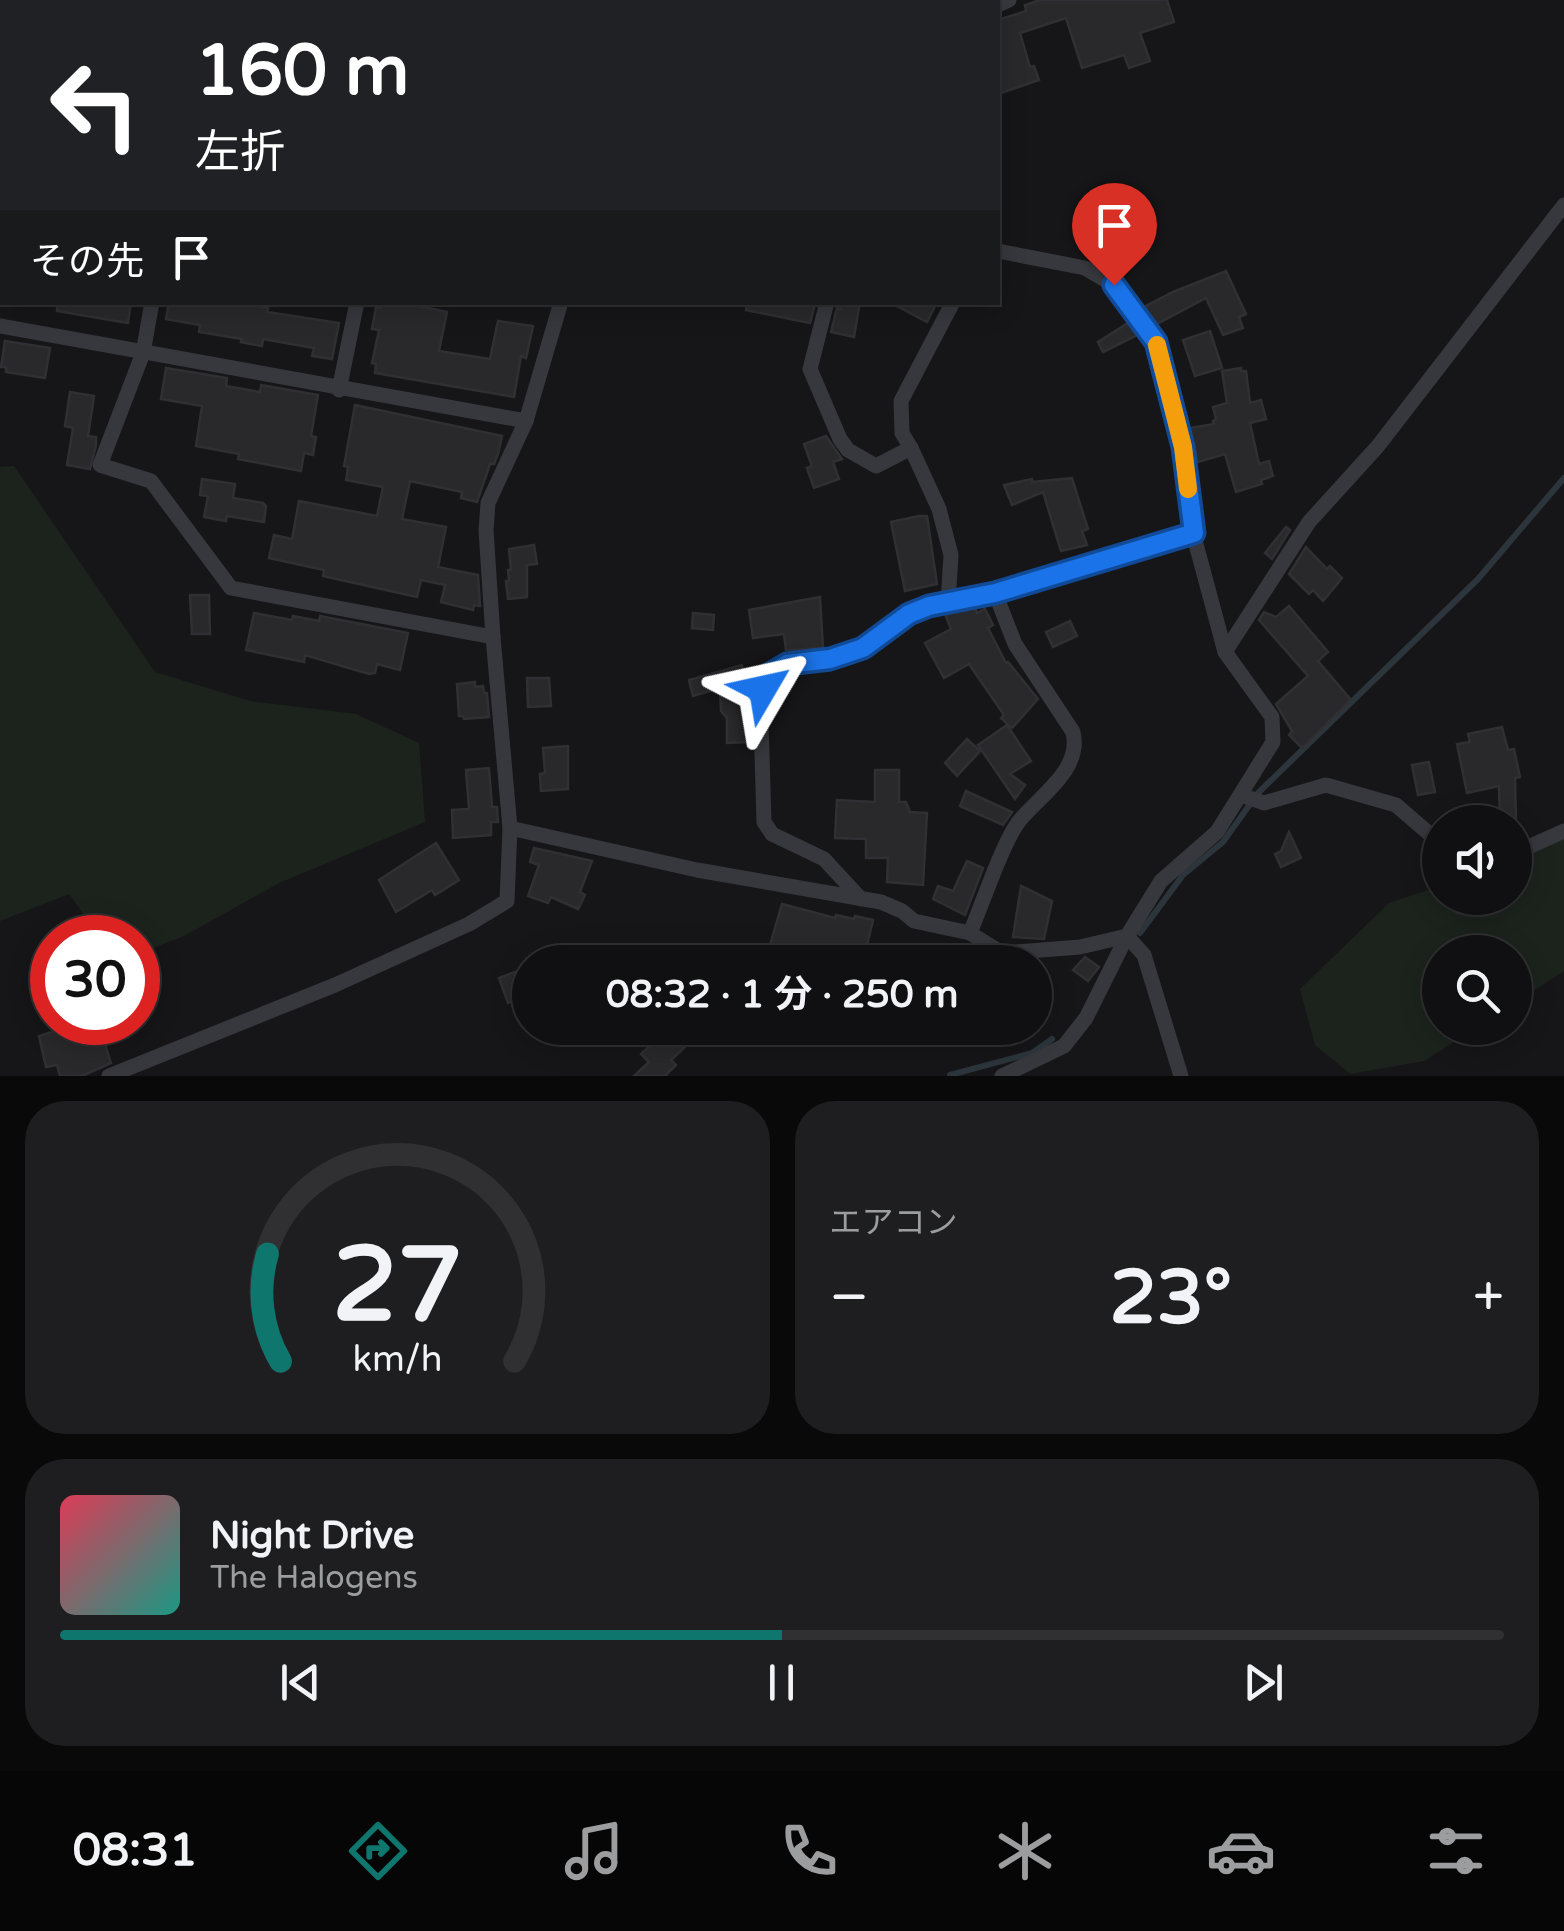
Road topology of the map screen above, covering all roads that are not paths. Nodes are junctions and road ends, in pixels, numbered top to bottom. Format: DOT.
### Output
graph roads {
  1 [pos="1564,205"];
  2 [pos="1000,251"];
  3 [pos="151,305"];
  4 [pos="355,305"];
  5 [pos="560,305"];
  6 [pos="825,305"];
  7 [pos="951,305"];
  8 [pos="0,326"];
  9 [pos="143,353"];
  10 [pos="340,390"];
  11 [pos="526,421"];
  12 [pos="911,448"];
  13 [pos="1194,533"];
  14 [pos="995,593"];
  15 [pos="948,603"];
  16 [pos="493,637"];
  17 [pos="1224,652"];
  18 [pos="1248,798"];
  19 [pos="1422,827"];
  20 [pos="510,828"];
  21 [pos="1564,831"];
  22 [pos="1532,845"];
  23 [pos="861,899"];
  24 [pos="970,933"];
  25 [pos="1127,936"];
  26 [pos="109,1076"];
  27 [pos="1002,1076"];
  28 [pos="1181,1076"];
  1 -- 17 [label="street"];
  2 -- 13 [label="street"];
  3 -- 9 [label="street"];
  4 -- 10 [label="street"];
  5 -- 11 [label="street"];
  6 -- 12 [label="street"];
  7 -- 12 [label="street"];
  8 -- 9 [label="street"];
  9 -- 10 [label="street"];
  9 -- 16 [label="street"];
  10 -- 11 [label="street"];
  11 -- 16 [label="street"];
  12 -- 15 [label="street"];
  13 -- 14 [label="street"];
  13 -- 17 [label="street"];
  14 -- 15 [label="street"];
  14 -- 24 [label="street"];
  15 -- 23 [label="street"];
  16 -- 20 [label="street"];
  17 -- 18 [label="street"];
  18 -- 19 [label="street"];
  18 -- 25 [label="street"];
  20 -- 23 [label="street"];
  20 -- 26 [label="street"];
  21 -- 22 [label="street"];
  23 -- 24 [label="street"];
  24 -- 25 [label="street"];
  25 -- 27 [label="street"];
  25 -- 28 [label="street"];
}
